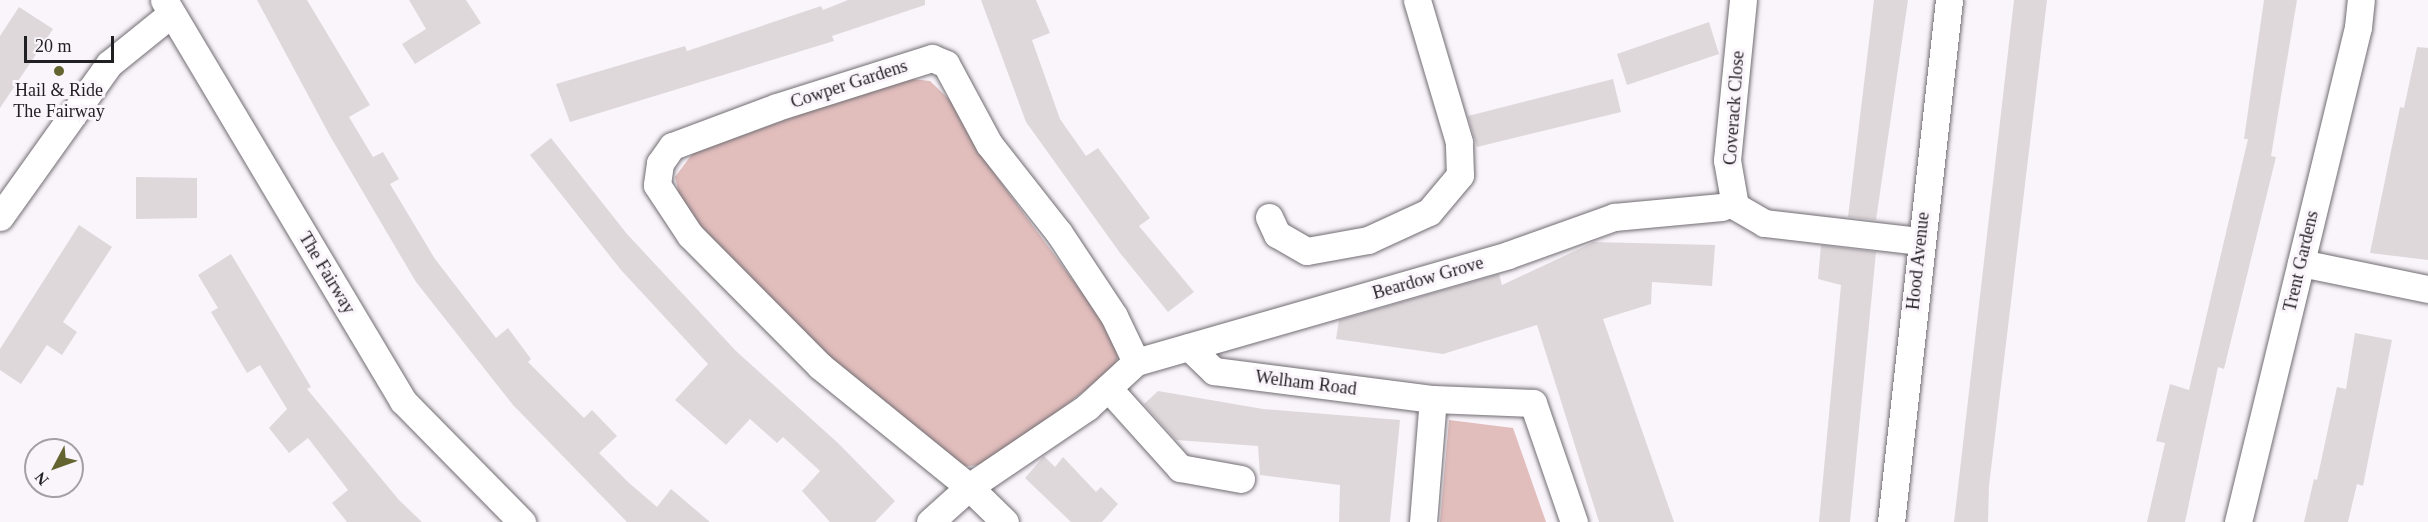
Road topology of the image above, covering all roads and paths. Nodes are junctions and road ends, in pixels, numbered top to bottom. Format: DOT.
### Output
graph roads {
  1 [pos="1418,0"];
  2 [pos="1743,0"];
  3 [pos="1949,0"];
  4 [pos="2361,0"];
  5 [pos="167,7"];
  6 [pos="1722,207"];
  7 [pos="0,217"];
  8 [pos="1269,217"];
  9 [pos="1920,241"];
  10 [pos="2301,263"];
  11 [pos="2428,289"];
  12 [pos="1189,347"];
  13 [pos="1136,362"];
  14 [pos="1108,388"];
  15 [pos="1433,399"];
  16 [pos="1241,479"];
  17 [pos="969,487"];
  18 [pos="522,522"];
  19 [pos="930,522"];
  20 [pos="1005,522"];
  21 [pos="1424,522"];
  22 [pos="1574,522"];
  23 [pos="1892,522"];
  24 [pos="2238,522"];
  1 -- 8 [label="street"];
  2 -- 9 [label="street, Coverack Close"];
  3 -- 9 [label="street, Hood Avenue"];
  4 -- 10 [label="street, Trent Gardens"];
  5 -- 7 [label="street"];
  5 -- 18 [label="street, The Fairway"];
  6 -- 12 [label="street, Beardow Grove"];
  9 -- 23 [label="street, Hood Avenue"];
  10 -- 11 [label="street"];
  10 -- 24 [label="street, Trent Gardens"];
  12 -- 13 [label="street, Beardow Grove"];
  12 -- 15 [label="street, Welham Road"];
  13 -- 14 [label="street"];
  13 -- 17 [label="street, Cowper Gardens"];
  14 -- 16 [label="street"];
  14 -- 17 [label="street"];
  15 -- 21 [label="street"];
  15 -- 22 [label="street, Welham Road"];
  17 -- 19 [label="street"];
  17 -- 20 [label="street, Cowper Gardens"];
}
